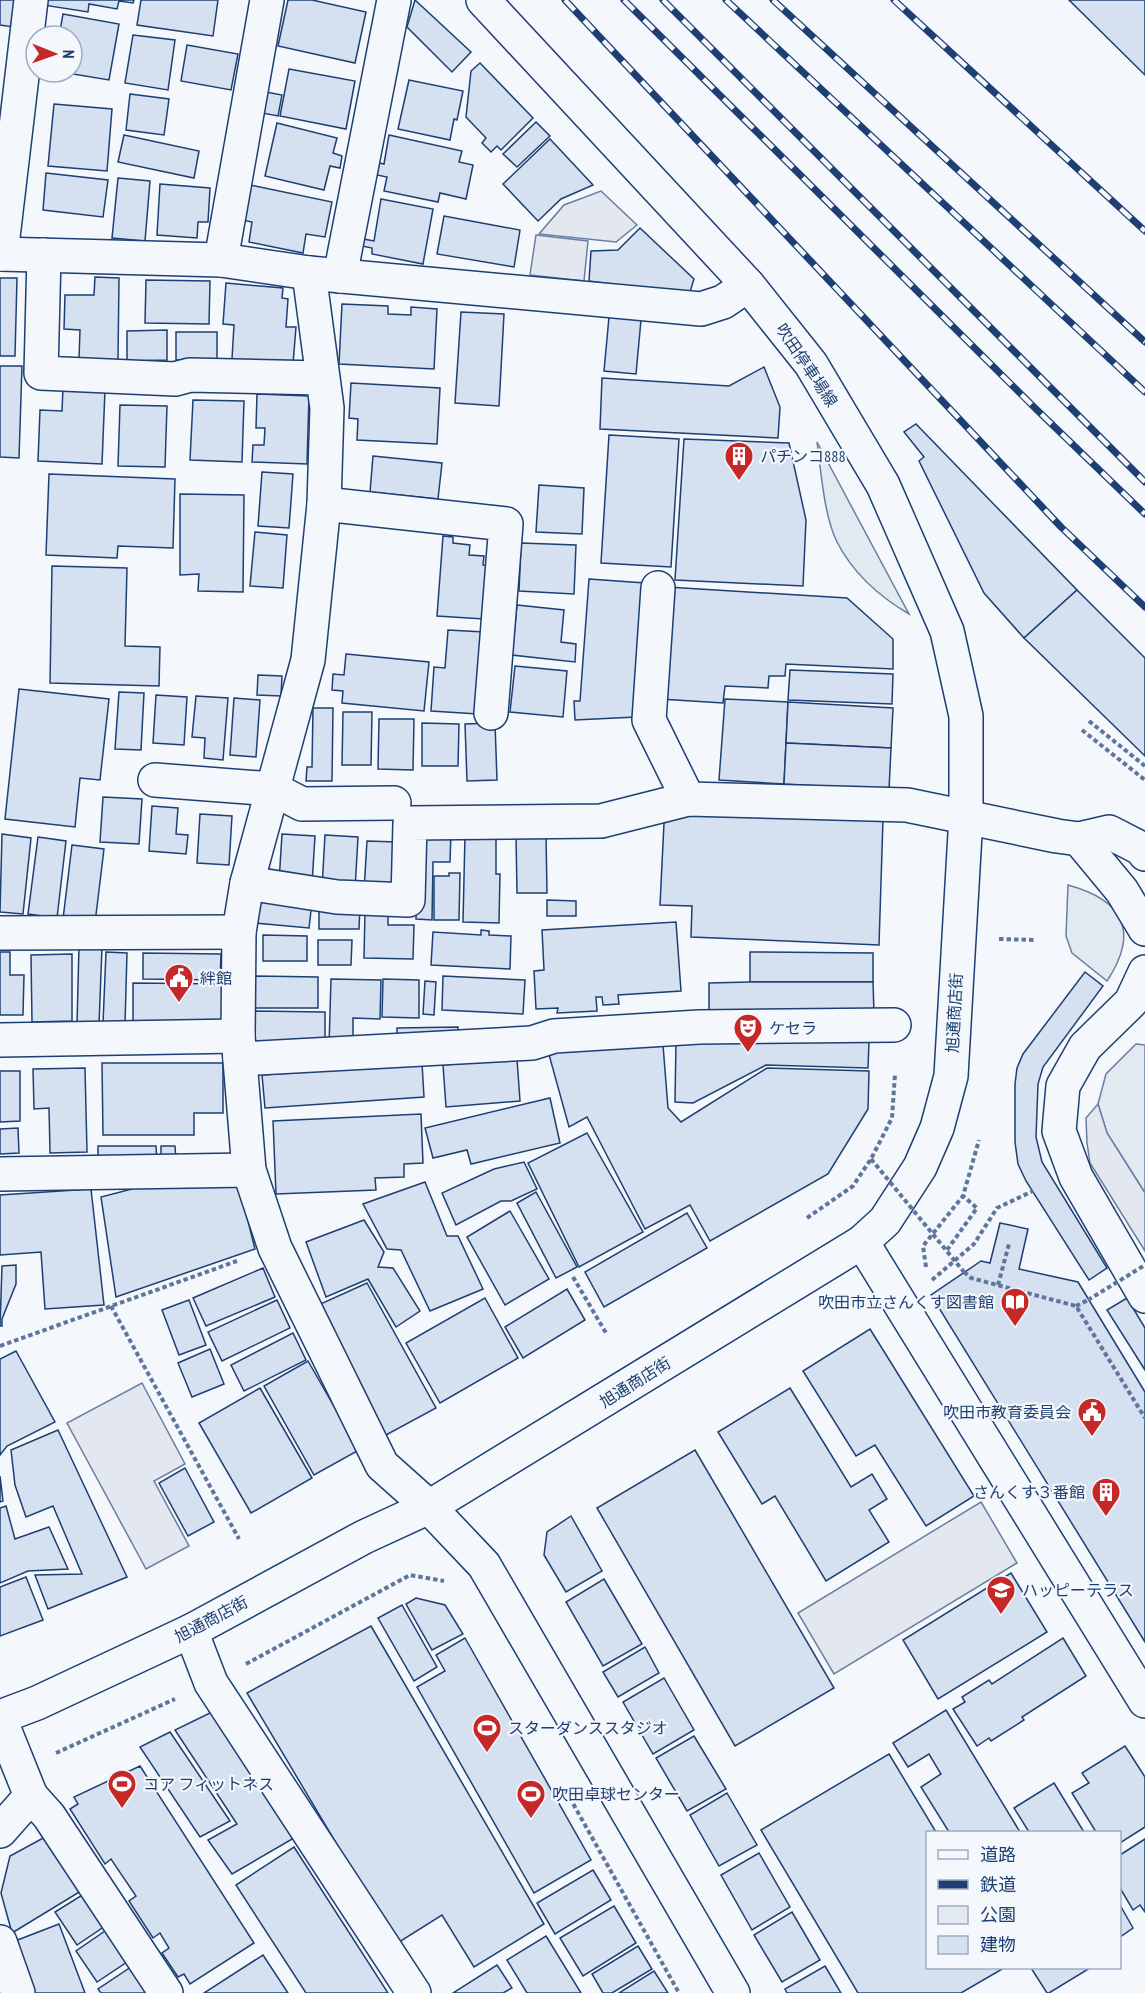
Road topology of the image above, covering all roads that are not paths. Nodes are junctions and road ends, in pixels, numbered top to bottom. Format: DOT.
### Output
graph roads {
  1 [pos="31,0"];
  2 [pos="267,0"];
  3 [pos="394,0"];
  4 [pos="483,0"];
  5 [pos="0,254"];
  6 [pos="44,255"];
  7 [pos="221,260"];
  8 [pos="325,275"];
  9 [pos="748,285"];
  10 [pos="322,378"];
  11 [pos="324,504"];
  12 [pos="658,588"];
  13 [pos="491,713"];
  14 [pos="155,780"];
  15 [pos="273,789"];
  16 [pos="688,800"];
  17 [pos="394,803"];
  18 [pos="966,816"];
  19 [pos="1079,838"];
  20 [pos="1145,854"];
  21 [pos="247,883"];
  22 [pos="1145,929"];
  23 [pos="239,932"];
  24 [pos="0,933"];
  25 [pos="1145,972"];
  26 [pos="1140,1004"];
  27 [pos="894,1025"];
  28 [pos="0,1040"];
  29 [pos="239,1047"];
  30 [pos="249,1170"];
  31 [pos="0,1174"];
  32 [pos="862,1242"];
  33 [pos="1145,1296"];
  34 [pos="429,1507"];
  35 [pos="191,1631"];
  36 [pos="1145,1701"];
  37 [pos="0,1718"];
  38 [pos="25,1783"];
  39 [pos="0,1832"];
  40 [pos="0,1941"];
  41 [pos="18,1993"];
  42 [pos="166,1993"];
  43 [pos="414,1993"];
  44 [pos="733,1993"];
  1 -- 5 [label="street"];
  2 -- 7 [label="street"];
  3 -- 8 [label="street"];
  4 -- 9 [label="street, 吹田停車場線"];
  5 -- 6 [label="street"];
  6 -- 7 [label="street"];
  6 -- 10 [label="street"];
  7 -- 8 [label="street"];
  8 -- 9 [label="street"];
  8 -- 10 [label="street"];
  9 -- 18 [label="street, 吹田停車場線"];
  10 -- 11 [label="street"];
  11 -- 13 [label="street"];
  11 -- 15 [label="street"];
  12 -- 16 [label="street"];
  14 -- 15 [label="street"];
  15 -- 17 [label="street"];
  15 -- 21 [label="street"];
  16 -- 18 [label="street"];
  16 -- 21 [label="street"];
  18 -- 19 [label="street"];
  18 -- 32 [label="street, 旭通商店街"];
  19 -- 20 [label="street"];
  19 -- 22 [label="street"];
  21 -- 23 [label="street"];
  23 -- 24 [label="street"];
  23 -- 29 [label="street"];
  25 -- 26 [label="street"];
  26 -- 33 [label="street"];
  27 -- 29 [label="street"];
  28 -- 29 [label="street"];
  29 -- 30 [label="street"];
  30 -- 31 [label="street"];
  30 -- 34 [label="street"];
  32 -- 34 [label="street, 旭通商店街"];
  32 -- 36 [label="street"];
  34 -- 35 [label="street, 旭通商店街"];
  34 -- 44 [label="street"];
  35 -- 37 [label="street, 旭通商店街"];
  35 -- 43 [label="street"];
  37 -- 38 [label="street"];
  38 -- 39 [label="street"];
  38 -- 42 [label="street"];
  40 -- 41 [label="street"];
}
